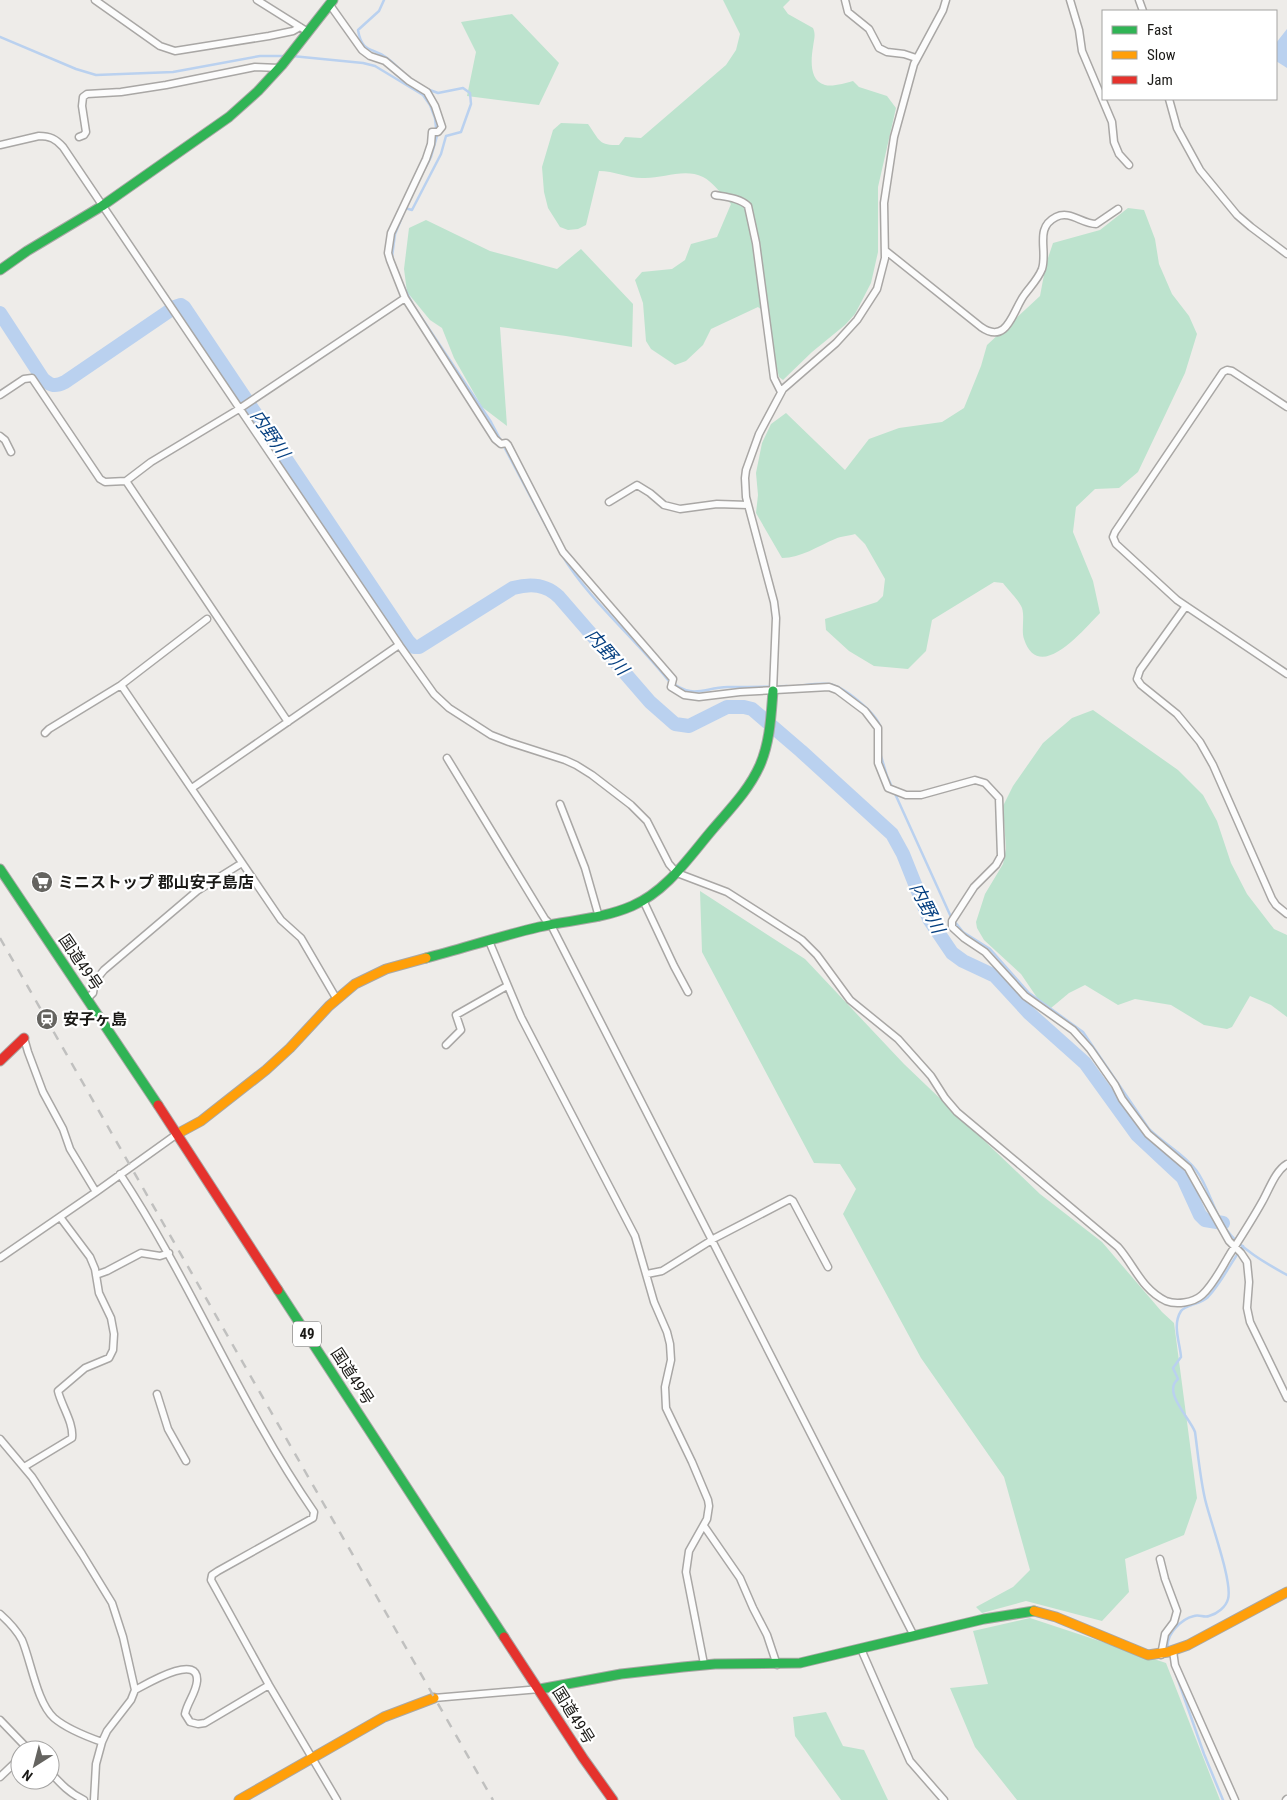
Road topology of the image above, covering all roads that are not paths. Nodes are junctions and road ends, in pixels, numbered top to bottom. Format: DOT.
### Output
graph roads {
  1 [pos="95,0"];
  2 [pos="258,0"];
  3 [pos="845,0"];
  4 [pos="946,0"];
  5 [pos="1070,0"];
  6 [pos="331,2"];
  7 [pos="300,27"];
  8 [pos="308,32"];
  9 [pos="916,58"];
  10 [pos="280,68"];
  11 [pos="1102,98"];
  12 [pos="1103,100"];
  13 [pos="1169,100"];
  14 [pos="79,136"];
  15 [pos="0,145"];
  16 [pos="1129,165"];
  17 [pos="715,195"];
  18 [pos="102,206"];
  19 [pos="1118,210"];
  20 [pos="886,251"];
  21 [pos="1287,254"];
  22 [pos="0,270"];
  23 [pos="405,298"];
  24 [pos="781,392"];
  25 [pos="0,395"];
  26 [pos="1287,407"];
  27 [pos="239,409"];
  28 [pos="0,436"];
  29 [pos="11,452"];
  30 [pos="126,481"];
  31 [pos="609,502"];
  32 [pos="748,505"];
  33 [pos="1186,606"];
  34 [pos="207,619"];
  35 [pos="400,646"];
  36 [pos="1287,674"];
  37 [pos="121,685"];
  38 [pos="773,691"];
  39 [pos="288,722"];
  40 [pos="45,733"];
  41 [pos="447,758"];
  42 [pos="192,788"];
  43 [pos="560,804"];
  44 [pos="242,863"];
  45 [pos="0,869"];
  46 [pos="677,873"];
  47 [pos="643,900"];
  48 [pos="1287,914"];
  49 [pos="599,917"];
  50 [pos="551,925"];
  51 [pos="489,941"];
  52 [pos="507,986"];
  53 [pos="688,992"];
  54 [pos="336,998"];
  55 [pos="87,999"];
  56 [pos="24,1038"];
  57 [pos="446,1045"];
  58 [pos="0,1062"];
  59 [pos="176,1134"];
  60 [pos="1287,1164"];
  61 [pos="120,1174"];
  62 [pos="96,1192"];
  63 [pos="60,1217"];
  64 [pos="712,1241"];
  65 [pos="1234,1248"];
  66 [pos="169,1253"];
  67 [pos="0,1258"];
  68 [pos="828,1267"];
  69 [pos="647,1274"];
  70 [pos="96,1275"];
  71 [pos="157,1394"];
  72 [pos="1287,1398"];
  73 [pos="0,1439"];
  74 [pos="186,1461"];
  75 [pos="24,1467"];
  76 [pos="704,1526"];
  77 [pos="1160,1559"];
  78 [pos="1287,1592"];
  79 [pos="0,1614"];
  80 [pos="914,1636"];
  81 [pos="861,1649"];
  82 [pos="1173,1651"];
  83 [pos="1160,1655"];
  84 [pos="704,1664"];
  85 [pos="777,1666"];
  86 [pos="270,1685"];
  87 [pos="540,1689"];
  88 [pos="136,1690"];
  89 [pos="434,1698"];
  90 [pos="0,1720"];
  91 [pos="19,1740"];
  92 [pos="102,1742"];
  93 [pos="314,1758"];
  94 [pos="10,1768"];
  95 [pos="0,1777"];
  96 [pos="60,1783"];
  97 [pos="84,1800"];
  98 [pos="94,1800"];
  99 [pos="239,1800"];
  100 [pos="337,1800"];
  101 [pos="613,1800"];
  102 [pos="944,1800"];
  103 [pos="1235,1800"];
  1 -- 7 [label="street"];
  2 -- 7 [label="street"];
  3 -- 9 [label="street"];
  4 -- 9 [label="street"];
  5 -- 11 [label="street"];
  6 -- 8 [label="main road"];
  6 -- 23 [label="street"];
  7 -- 8 [label="street"];
  8 -- 10 [label="main road"];
  9 -- 20 [label="street"];
  10 -- 14 [label="street"];
  10 -- 18 [label="main road"];
  12 -- 16 [label="street"];
  13 -- 21 [label="street"];
  15 -- 18 [label="street"];
  17 -- 24 [label="street"];
  18 -- 22 [label="main road"];
  18 -- 27 [label="street"];
  19 -- 20 [label="street"];
  20 -- 24 [label="street"];
  23 -- 27 [label="street"];
  23 -- 38 [label="street"];
  24 -- 32 [label="street"];
  25 -- 30 [label="street"];
  26 -- 33 [label="street"];
  27 -- 30 [label="street"];
  27 -- 35 [label="street"];
  28 -- 29 [label="street"];
  30 -- 39 [label="street"];
  31 -- 32 [label="street"];
  32 -- 38 [label="street"];
  33 -- 36 [label="street"];
  33 -- 48 [label="street"];
  34 -- 37 [label="street"];
  35 -- 39 [label="street"];
  35 -- 46 [label="street"];
  37 -- 40 [label="street"];
  37 -- 42 [label="street"];
  38 -- 46 [label="main road"];
  38 -- 65 [label="street"];
  39 -- 42 [label="street"];
  41 -- 50 [label="street"];
  42 -- 44 [label="street"];
  43 -- 49 [label="street"];
  44 -- 54 [label="street"];
  44 -- 55 [label="street"];
  45 -- 55 [label="main road, 国道49号 / 49"];
  46 -- 47 [label="main road"];
  46 -- 65 [label="street"];
  47 -- 49 [label="main road"];
  47 -- 53 [label="street"];
  49 -- 50 [label="main road"];
  50 -- 51 [label="main road"];
  50 -- 64 [label="street"];
  51 -- 52 [label="street"];
  51 -- 54 [label="main road"];
  52 -- 57 [label="street"];
  52 -- 69 [label="street"];
  54 -- 59 [label="main road"];
  55 -- 59 [label="main road, 国道49号 / 49"];
  56 -- 58 [label="main road"];
  56 -- 62 [label="street"];
  59 -- 61 [label="street"];
  59 -- 87 [label="main road, 国道49号 / 49"];
  60 -- 65 [label="street"];
  61 -- 62 [label="street"];
  61 -- 66 [label="street"];
  62 -- 63 [label="street"];
  63 -- 67 [label="street"];
  63 -- 70 [label="street"];
  64 -- 68 [label="street"];
  64 -- 69 [label="street"];
  64 -- 80 [label="street"];
  65 -- 72 [label="street"];
  66 -- 70 [label="street"];
  66 -- 86 [label="street"];
  69 -- 76 [label="street"];
  70 -- 75 [label="street"];
  71 -- 74 [label="street"];
  73 -- 75 [label="street"];
  75 -- 88 [label="street"];
  76 -- 84 [label="street"];
  76 -- 85 [label="street"];
  77 -- 83 [label="street"];
  78 -- 82 [label="main road"];
  79 -- 92 [label="street"];
  80 -- 81 [label="main road"];
  80 -- 83 [label="main road"];
  81 -- 85 [label="main road"];
  81 -- 102 [label="street"];
  82 -- 83 [label="main road"];
  82 -- 103 [label="street"];
  84 -- 85 [label="main road"];
  84 -- 87 [label="main road"];
  86 -- 88 [label="street"];
  86 -- 93 [label="street"];
  87 -- 89 [label="street"];
  87 -- 101 [label="main road, 国道49号 / 49"];
  88 -- 92 [label="street"];
  89 -- 93 [label="main road"];
  90 -- 91 [label="street"];
  92 -- 98 [label="street"];
  93 -- 99 [label="main road"];
  93 -- 100 [label="street"];
  94 -- 95 [label="street"];
  96 -- 97 [label="street"];
}
